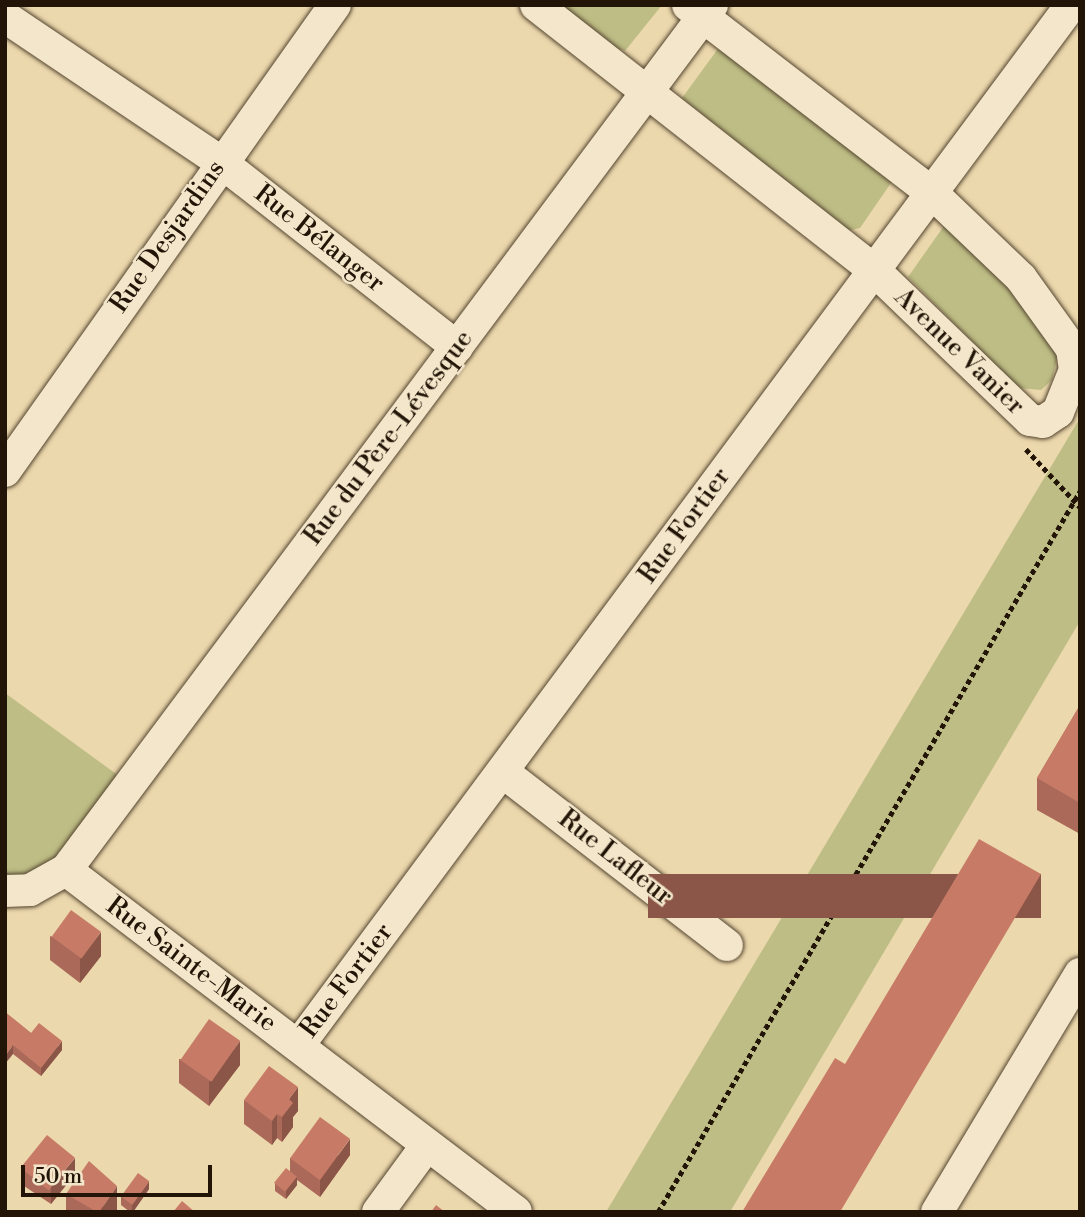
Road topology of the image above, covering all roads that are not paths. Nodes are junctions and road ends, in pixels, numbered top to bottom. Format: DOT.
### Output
graph roads {
  1 [pos="335,5"];
  2 [pos="536,5"];
  3 [pos="1072,5"];
  4 [pos="701,9"];
  5 [pos="5,17"];
  6 [pos="647,93"];
  7 [pos="221,162"];
  8 [pos="932,193"];
  9 [pos="874,270"];
  10 [pos="457,346"];
  11 [pos="5,471"];
  12 [pos="503,772"];
  13 [pos="66,870"];
  14 [pos="5,891"];
  15 [pos="727,945"];
  16 [pos="1080,974"];
  17 [pos="298,1046"];
  18 [pos="427,1145"];
  19 [pos="378,1212"];
  20 [pos="516,1212"];
  21 [pos="937,1212"];
  1 -- 7 [label="street, Rue Desjardins"];
  2 -- 6 [label="street, Avenue Vanier"];
  3 -- 8 [label="street, Rue Fortier"];
  4 -- 6 [label="street, Rue du Père-Lévesque"];
  4 -- 8 [label="street, Avenue Vanier"];
  5 -- 7 [label="street, Rue Bélanger"];
  6 -- 9 [label="street, Avenue Vanier"];
  6 -- 10 [label="street, Rue du Père-Lévesque"];
  7 -- 10 [label="street, Rue Bélanger"];
  7 -- 11 [label="street, Rue Desjardins"];
  8 -- 9 [label="street, Rue Fortier"];
  8 -- 9 [label="street, Avenue Vanier"];
  9 -- 12 [label="street, Rue Fortier"];
  10 -- 13 [label="street, Rue du Père-Lévesque"];
  12 -- 15 [label="street, Rue Lafleur"];
  12 -- 17 [label="street, Rue Fortier"];
  13 -- 14 [label="street"];
  13 -- 17 [label="street, Rue Sainte-Marie"];
  16 -- 21 [label="street"];
  17 -- 18 [label="street, Rue Sainte-Marie"];
  18 -- 19 [label="street"];
  18 -- 20 [label="street, Rue Sainte-Marie"];
}
